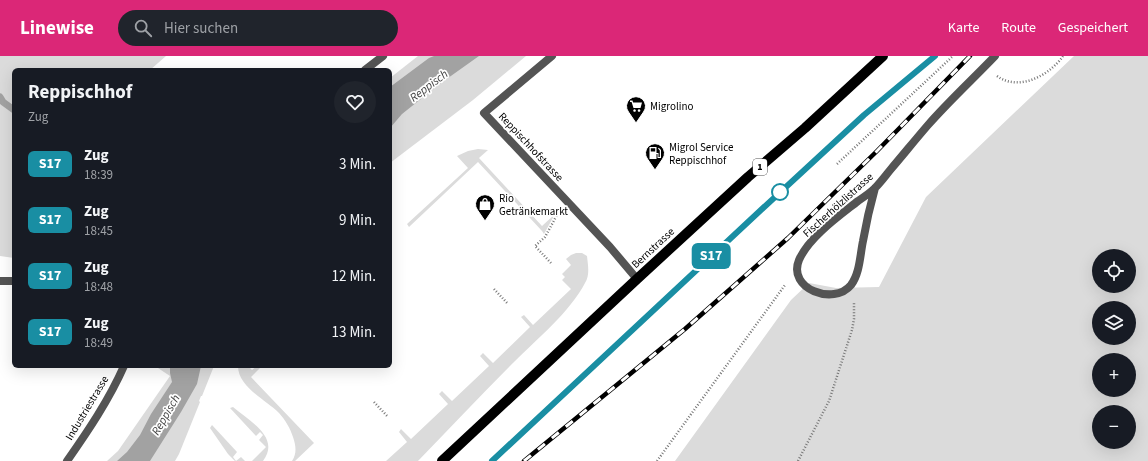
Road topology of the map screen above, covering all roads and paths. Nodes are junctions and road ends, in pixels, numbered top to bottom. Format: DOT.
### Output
graph roads {
  1 [pos="383,56"];
  2 [pos="552,56"];
  3 [pos="883,56"];
  4 [pos="953,56"];
  5 [pos="996,56"];
  6 [pos="1063,56"];
  7 [pos="368,68"];
  8 [pos="993,73"];
  9 [pos="837,164"];
  10 [pos="875,188"];
  11 [pos="569,204"];
  12 [pos="551,263"];
  13 [pos="797,269"];
  14 [pos="637,278"];
  15 [pos="0,281"];
  16 [pos="12,281"];
  17 [pos="850,285"];
  18 [pos="494,289"];
  19 [pos="508,304"];
  20 [pos="123,368"];
  21 [pos="374,402"];
  22 [pos="388,417"];
  23 [pos="67,461"];
  24 [pos="442,461"];
  25 [pos="657,461"];
  26 [pos="798,461"];
  1 -- 7 [label="street"];
  2 -- 11 [label="street, Reppischhofstrasse"];
  3 -- 14 [label="main road, Bernstrasse / 1"];
  4 -- 9 [label="path"];
  5 -- 10 [label="street, Fischerhölzlistrasse"];
  6 -- 8 [label="path"];
  10 -- 13 [label="street, Fischerhölzlistrasse"];
  10 -- 17 [label="street"];
  11 -- 12 [label="path"];
  11 -- 14 [label="street, Reppischhofstrasse"];
  13 -- 17 [label="street"];
  13 -- 25 [label="path"];
  14 -- 24 [label="main road, Bernstrasse / 1"];
  15 -- 16 [label="street"];
  17 -- 26 [label="path"];
  18 -- 19 [label="path"];
  20 -- 23 [label="street, Industriestrasse"];
  21 -- 22 [label="path"];
}
